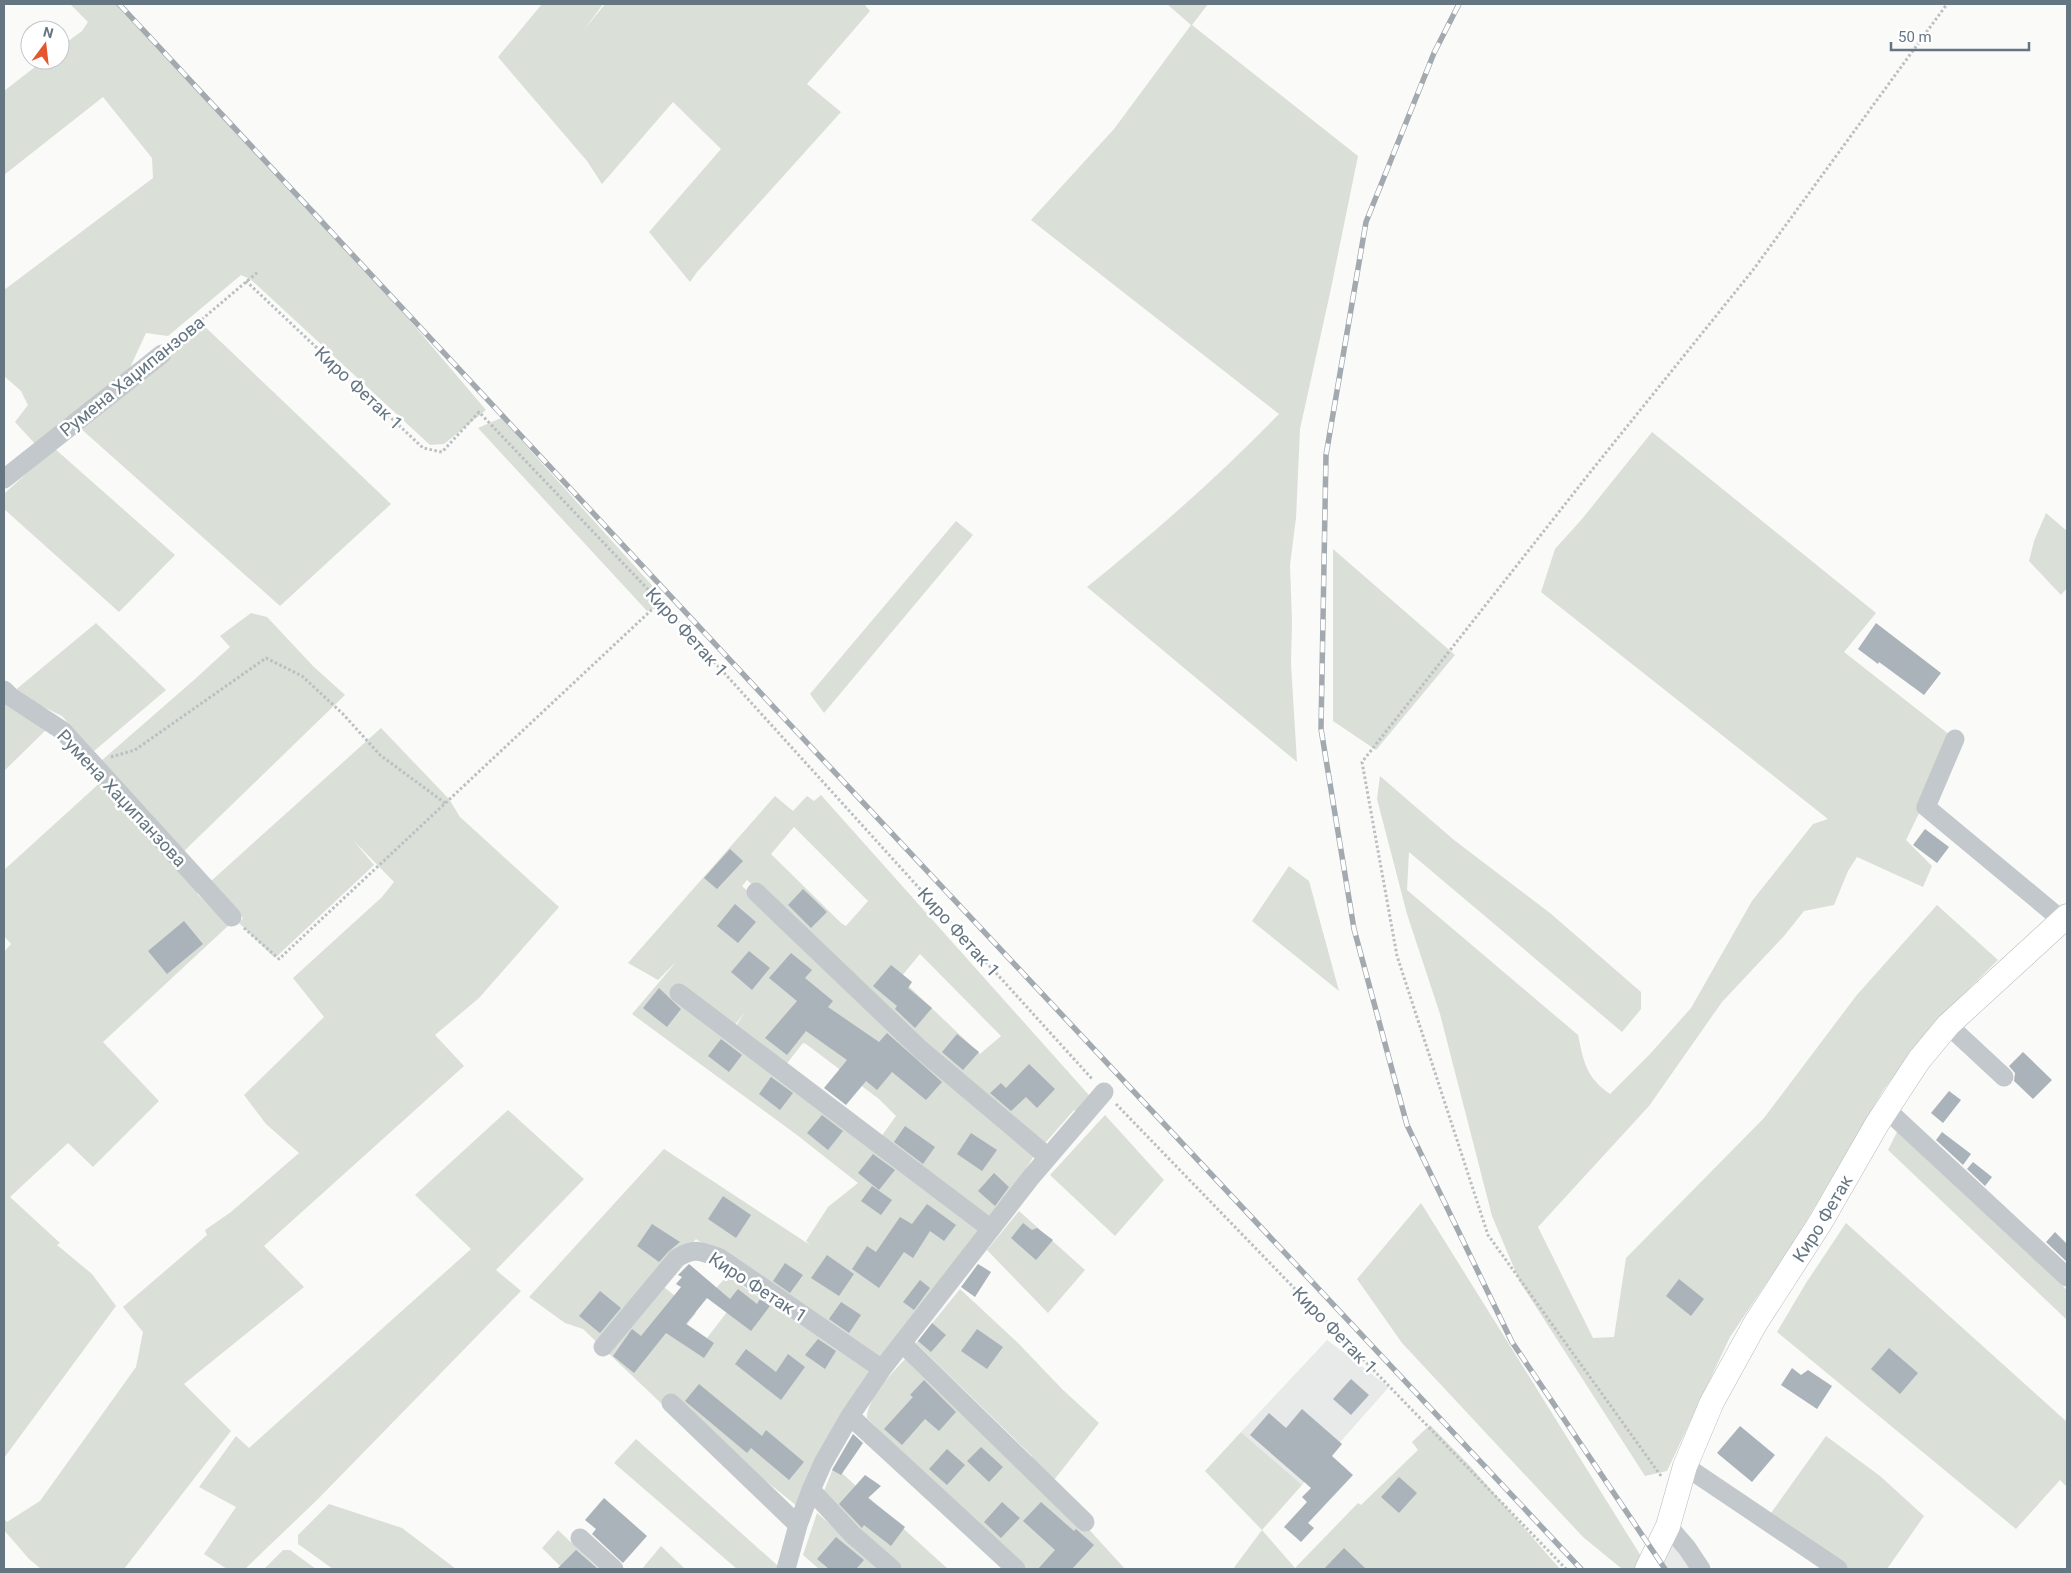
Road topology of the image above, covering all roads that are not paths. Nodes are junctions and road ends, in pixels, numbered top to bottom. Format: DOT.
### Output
graph roads {
  1 [pos="162,354"];
  2 [pos="4,479"];
  3 [pos="4,690"];
  4 [pos="1955,740"];
  5 [pos="756,892"];
  6 [pos="232,917"];
  7 [pos="2065,918"];
  8 [pos="680,993"];
  9 [pos="1948,1025"];
  10 [pos="2004,1077"];
  11 [pos="1104,1092"];
  12 [pos="1886,1109"];
  13 [pos="1048,1157"];
  14 [pos="991,1229"];
  15 [pos="2067,1277"];
  16 [pos="902,1343"];
  17 [pos="603,1347"];
  18 [pos="882,1369"];
  19 [pos="671,1403"];
  20 [pos="850,1416"];
  21 [pos="1685,1466"];
  22 [pos="811,1490"];
  23 [pos="1084,1522"];
  24 [pos="798,1524"];
  25 [pos="1668,1526"];
  26 [pos="580,1538"];
  27 [pos="1687,1548"];
  28 [pos="1650,1561"];
  29 [pos="614,1569"];
  30 [pos="786,1569"];
  31 [pos="892,1569"];
  32 [pos="1016,1569"];
  33 [pos="1702,1569"];
  34 [pos="1838,1569"];
  1 -- 2 [label="street, Румена Хаџипанзова"];
  3 -- 6 [label="street, Румена Хаџипанзова"];
  4 -- 7 [label="street"];
  5 -- 13 [label="street"];
  7 -- 9 [label="main road, Киро Фетак"];
  8 -- 14 [label="street"];
  9 -- 10 [label="street"];
  9 -- 12 [label="main road, Киро Фетак"];
  11 -- 13 [label="street"];
  12 -- 15 [label="street"];
  12 -- 21 [label="main road, Киро Фетак"];
  13 -- 14 [label="street"];
  14 -- 16 [label="street"];
  16 -- 18 [label="street"];
  16 -- 23 [label="street"];
  17 -- 18 [label="street, Киро Фетак 1"];
  18 -- 20 [label="street"];
  19 -- 24 [label="street"];
  20 -- 22 [label="street"];
  20 -- 32 [label="street"];
  21 -- 25 [label="main road, Киро Фетак"];
  21 -- 34 [label="street"];
  22 -- 24 [label="street"];
  22 -- 31 [label="street"];
  24 -- 30 [label="street"];
  25 -- 27 [label="street"];
  25 -- 28 [label="main road, Киро Фетак"];
  26 -- 29 [label="street"];
  27 -- 28 [label="street"];
  27 -- 33 [label="street"];
}
